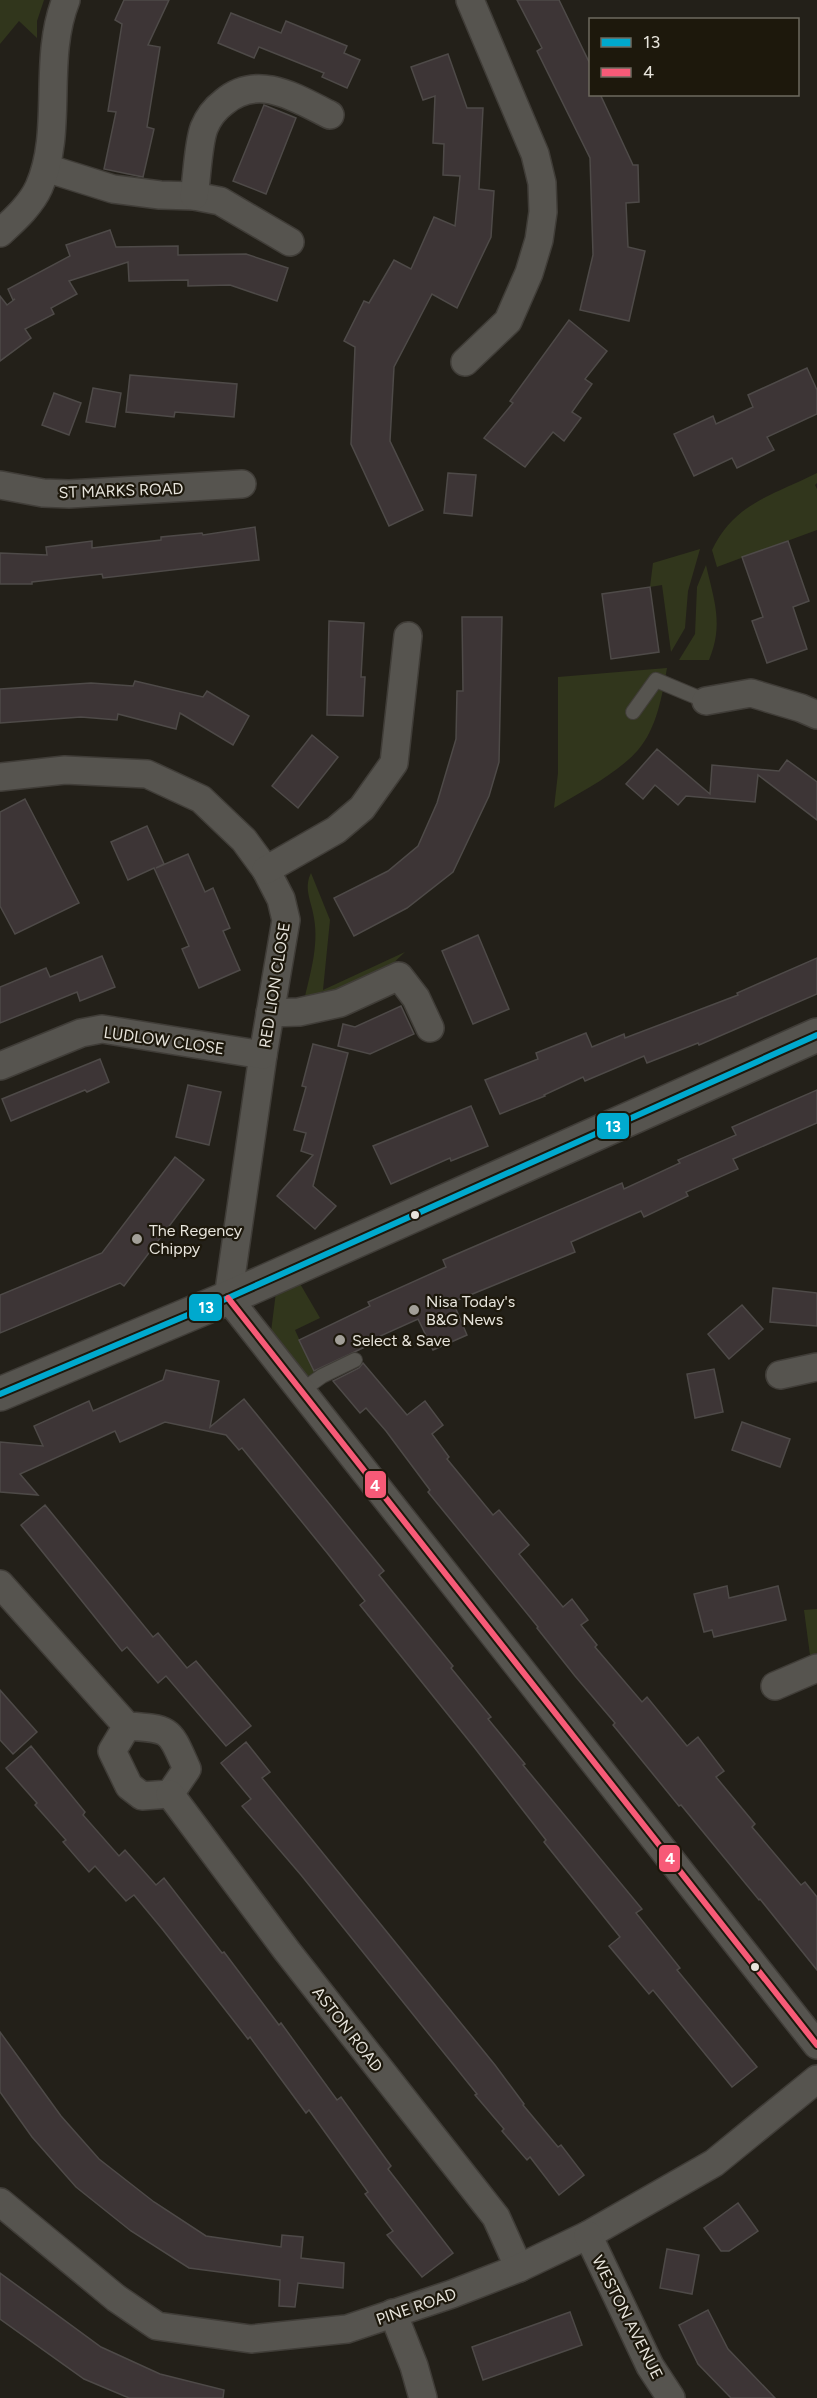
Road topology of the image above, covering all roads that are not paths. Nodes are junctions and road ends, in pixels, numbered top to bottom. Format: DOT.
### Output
graph roads {
  1 [pos="66,0"];
  2 [pos="470,0"];
  3 [pos="330,115"];
  4 [pos="46,168"];
  5 [pos="194,196"];
  6 [pos="0,233"];
  7 [pos="290,242"];
  8 [pos="465,362"];
  9 [pos="242,484"];
  10 [pos="0,485"];
  11 [pos="408,636"];
  12 [pos="705,701"];
  13 [pos="633,712"];
  14 [pos="817,715"];
  15 [pos="0,777"];
  16 [pos="266,870"];
  17 [pos="270,1013"];
  18 [pos="430,1029"];
  19 [pos="817,1035"];
  20 [pos="263,1055"];
  21 [pos="0,1066"];
  22 [pos="228,1298"];
  23 [pos="355,1360"];
  24 [pos="817,1367"];
  25 [pos="780,1375"];
  26 [pos="301,1391"];
  27 [pos="0,1394"];
  28 [pos="0,1584"];
  29 [pos="817,1668"];
  30 [pos="775,1686"];
  31 [pos="127,1726"];
  32 [pos="171,1794"];
  33 [pos="817,2044"];
  34 [pos="817,2079"];
  35 [pos="0,2202"];
  36 [pos="588,2235"];
  37 [pos="519,2268"];
  38 [pos="393,2313"];
  39 [pos="423,2398"];
  40 [pos="671,2398"];
  1 -- 4 [label="street"];
  2 -- 8 [label="street"];
  3 -- 5 [label="street"];
  4 -- 5 [label="street"];
  4 -- 6 [label="street"];
  5 -- 7 [label="street"];
  9 -- 10 [label="street, ST MARKS ROAD"];
  11 -- 16 [label="street"];
  12 -- 13 [label="lane"];
  12 -- 14 [label="street"];
  15 -- 16 [label="street, RED LION CLOSE"];
  16 -- 17 [label="street, RED LION CLOSE"];
  17 -- 18 [label="street"];
  17 -- 20 [label="street, RED LION CLOSE"];
  19 -- 22 [label="street"];
  20 -- 21 [label="street, LUDLOW CLOSE"];
  20 -- 22 [label="street, RED LION CLOSE"];
  22 -- 26 [label="street"];
  22 -- 27 [label="street"];
  23 -- 26 [label="lane"];
  24 -- 25 [label="street"];
  26 -- 33 [label="street"];
  28 -- 31 [label="street"];
  29 -- 30 [label="street"];
  31 -- 32 [label="street"];
  31 -- 32 [label="street"];
  32 -- 37 [label="street, ASTON ROAD"];
  34 -- 36 [label="street, PINE ROAD"];
  35 -- 38 [label="street, PINE ROAD"];
  36 -- 37 [label="street, PINE ROAD"];
  36 -- 40 [label="street, WESTON AVENUE"];
  37 -- 38 [label="street, PINE ROAD"];
  38 -- 39 [label="street"];
}
